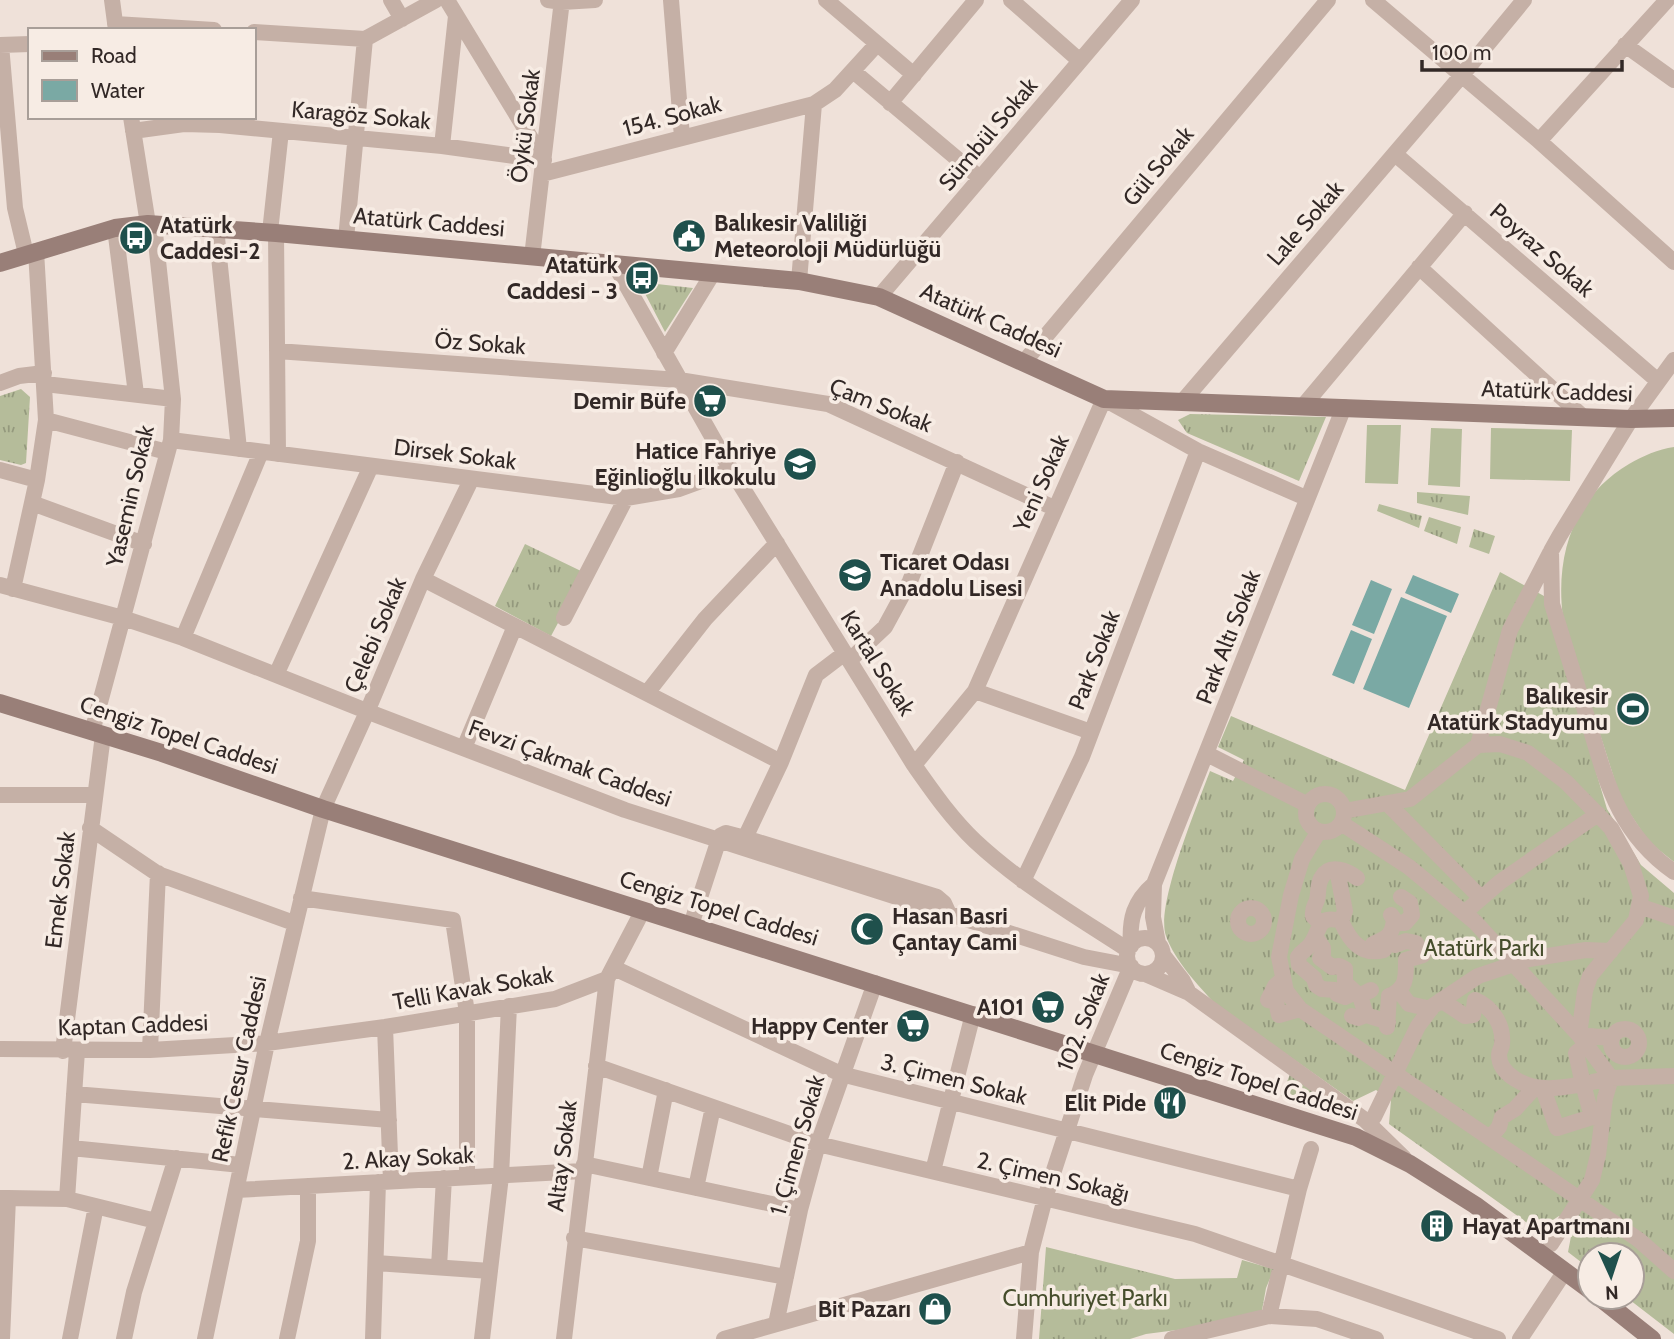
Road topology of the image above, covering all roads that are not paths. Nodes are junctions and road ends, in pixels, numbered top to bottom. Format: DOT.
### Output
graph roads {
  1 [pos="112,0"];
  2 [pos="391,0"];
  3 [pos="436,0"];
  4 [pos="447,0"];
  5 [pos="596,0"];
  6 [pos="671,0"];
  7 [pos="826,0"];
  8 [pos="976,0"];
  9 [pos="1011,0"];
  10 [pos="1132,0"];
  11 [pos="1328,0"];
  12 [pos="1373,0"];
  13 [pos="1524,0"];
  14 [pos="1667,0"];
  15 [pos="557,1"];
  16 [pos="456,16"];
  17 [pos="402,19"];
  18 [pos="116,27"];
  19 [pos="149,28"];
  20 [pos="256,32"];
  21 [pos="365,39"];
  22 [pos="28,44"];
  23 [pos="877,44"];
  24 [pos="1,45"];
  25 [pos="1625,45"];
  26 [pos="1080,61"];
  27 [pos="853,71"];
  28 [pos="914,75"];
  29 [pos="1462,75"];
  30 [pos="1674,80"];
  31 [pos="890,103"];
  32 [pos="814,104"];
  33 [pos="132,124"];
  34 [pos="281,131"];
  35 [pos="682,136"];
  36 [pos="356,138"];
  37 [pos="1539,141"];
  38 [pos="442,146"];
  39 [pos="1395,153"];
  40 [pos="543,167"];
  41 [pos="980,178"];
  42 [pos="1465,213"];
  43 [pos="151,224"];
  44 [pos="115,228"];
  45 [pos="216,228"];
  46 [pos="273,232"];
  47 [pos="346,239"];
  48 [pos="31,253"];
  49 [pos="532,257"];
  50 [pos="1674,262"];
  51 [pos="0,263"];
  52 [pos="615,265"];
  53 [pos="1419,267"];
  54 [pos="713,273"];
  55 [pos="799,281"];
  56 [pos="879,296"];
  57 [pos="278,351"];
  58 [pos="664,353"];
  59 [pos="1674,360"];
  60 [pos="1024,362"];
  61 [pos="44,378"];
  62 [pos="679,380"];
  63 [pos="1658,381"];
  64 [pos="0,383"];
  65 [pos="136,394"];
  66 [pos="173,398"];
  67 [pos="1104,399"];
  68 [pos="1183,401"];
  69 [pos="1304,405"];
  70 [pos="1344,407"];
  71 [pos="1582,416"];
  72 [pos="1674,418"];
  73 [pos="1631,419"];
  74 [pos="46,420"];
  75 [pos="169,446"];
  76 [pos="239,449"];
  77 [pos="1198,451"];
  78 [pos="261,452"];
  79 [pos="278,454"];
  80 [pos="957,462"];
  81 [pos="371,467"];
  82 [pos="0,470"];
  83 [pos="731,470"];
  84 [pos="37,480"];
  85 [pos="471,480"];
  86 [pos="626,498"];
  87 [pos="1306,498"];
  88 [pos="32,503"];
  89 [pos="1054,508"];
  90 [pos="777,543"];
  91 [pos="144,544"];
  92 [pos="1551,551"];
  93 [pos="423,579"];
  94 [pos="6,587"];
  95 [pos="123,618"];
  96 [pos="565,618"];
  97 [pos="515,626"];
  98 [pos="183,638"];
  99 [pos="848,656"];
  100 [pos="276,675"];
  101 [pos="975,691"];
  102 [pos="647,693"];
  103 [pos="0,703"];
  104 [pos="367,712"];
  105 [pos="1091,732"];
  106 [pos="97,733"];
  107 [pos="1478,745"];
  108 [pos="464,748"];
  109 [pos="1213,757"];
  110 [pos="781,762"];
  111 [pos="914,765"];
  112 [pos="0,795"];
  113 [pos="94,795"];
  114 [pos="1388,804"];
  115 [pos="1307,805"];
  116 [pos="323,809"];
  117 [pos="1598,814"];
  118 [pos="1343,817"];
  119 [pos="90,828"];
  120 [pos="1319,831"];
  121 [pos="746,838"];
  122 [pos="719,841"];
  123 [pos="1674,872"];
  124 [pos="158,873"];
  125 [pos="1338,878"];
  126 [pos="1357,878"];
  127 [pos="1023,881"];
  128 [pos="1154,884"];
  129 [pos="1401,897"];
  130 [pos="300,898"];
  131 [pos="1481,898"];
  132 [pos="1639,906"];
  133 [pos="643,911"];
  134 [pos="1464,913"];
  135 [pos="948,914"];
  136 [pos="1674,918"];
  137 [pos="294,923"];
  138 [pos="691,925"];
  139 [pos="1326,925"];
  140 [pos="1264,926"];
  141 [pos="1283,935"];
  142 [pos="1160,949"];
  143 [pos="1611,951"];
  144 [pos="1365,954"];
  145 [pos="1134,959"];
  146 [pos="1513,964"];
  147 [pos="611,974"];
  148 [pos="875,983"];
  149 [pos="1371,990"];
  150 [pos="1400,992"];
  151 [pos="1189,993"];
  152 [pos="1436,1004"];
  153 [pos="509,1006"];
  154 [pos="467,1013"];
  155 [pos="973,1014"];
  156 [pos="385,1027"];
  157 [pos="1611,1038"];
  158 [pos="1582,1040"];
  159 [pos="267,1043"];
  160 [pos="0,1049"];
  161 [pos="150,1050"];
  162 [pos="70,1051"];
  163 [pos="1095,1054"];
  164 [pos="1628,1057"];
  165 [pos="596,1066"];
  166 [pos="1395,1073"];
  167 [pos="841,1074"];
  168 [pos="1630,1076"];
  169 [pos="1674,1076"];
  170 [pos="1611,1078"];
  171 [pos="1583,1084"];
  172 [pos="1539,1088"];
  173 [pos="666,1090"];
  174 [pos="74,1094"];
  175 [pos="950,1101"];
  176 [pos="713,1107"];
  177 [pos="253,1109"];
  178 [pos="1374,1117"];
  179 [pos="1597,1118"];
  180 [pos="388,1120"];
  181 [pos="1066,1130"];
  182 [pos="1490,1138"];
  183 [pos="818,1144"];
  184 [pos="71,1148"];
  185 [pos="1311,1149"];
  186 [pos="176,1158"];
  187 [pos="1410,1164"];
  188 [pos="241,1165"];
  189 [pos="583,1168"];
  190 [pos="933,1171"];
  191 [pos="500,1175"];
  192 [pos="467,1177"];
  193 [pos="444,1178"];
  194 [pos="649,1178"];
  195 [pos="384,1182"];
  196 [pos="307,1186"];
  197 [pos="696,1188"];
  198 [pos="1299,1189"];
  199 [pos="236,1190"];
  200 [pos="4,1198"];
  201 [pos="1045,1198"];
  202 [pos="67,1199"];
  203 [pos="1580,1200"];
  204 [pos="96,1206"];
  205 [pos="800,1210"];
  206 [pos="156,1221"];
  207 [pos="574,1238"];
  208 [pos="1551,1244"];
  209 [pos="1031,1252"];
  210 [pos="376,1263"];
  211 [pos="1282,1264"];
  212 [pos="439,1267"];
  213 [pos="489,1271"];
  214 [pos="1565,1271"];
  215 [pos="1674,1271"];
  216 [pos="2,1274"];
  217 [pos="786,1278"];
  218 [pos="1576,1279"];
  219 [pos="1617,1311"];
  220 [pos="1269,1316"];
  221 [pos="776,1324"];
  222 [pos="2,1336"];
  223 [pos="70,1339"];
  224 [pos="124,1339"];
  225 [pos="205,1339"];
  226 [pos="287,1339"];
  227 [pos="373,1339"];
  228 [pos="482,1339"];
  229 [pos="564,1339"];
  230 [pos="724,1339"];
  231 [pos="1024,1339"];
  232 [pos="1171,1339"];
  233 [pos="1376,1339"];
  234 [pos="1498,1339"];
  235 [pos="1520,1339"];
  236 [pos="1652,1339"];
  1 -- 18 [label="street"];
  2 -- 17 [label="street"];
  3 -- 17 [label="street"];
  4 -- 16 [label="street"];
  5 -- 15 [label="street"];
  6 -- 35 [label="street"];
  7 -- 23 [label="street"];
  8 -- 28 [label="street"];
  9 -- 26 [label="street"];
  10 -- 26 [label="street, Sümbül Sokak"];
  11 -- 60 [label="street, Gül Sokak"];
  12 -- 29 [label="street"];
  13 -- 29 [label="street, Lale Sokak"];
  14 -- 25 [label="street"];
  15 -- 40 [label="street, Öykü Sokak"];
  16 -- 38 [label="street"];
  16 -- 40 [label="street"];
  17 -- 21 [label="street"];
  18 -- 19 [label="street"];
  20 -- 21 [label="street"];
  21 -- 36 [label="street"];
  22 -- 24 [label="street"];
  23 -- 27 [label="street"];
  23 -- 28 [label="street"];
  24 -- 48 [label="street"];
  25 -- 30 [label="street"];
  25 -- 37 [label="street"];
  26 -- 41 [label="street, Sümbül Sokak"];
  27 -- 31 [label="street"];
  27 -- 32 [label="street"];
  28 -- 31 [label="street"];
  29 -- 37 [label="street"];
  29 -- 39 [label="street, Lale Sokak"];
  31 -- 41 [label="street"];
  32 -- 35 [label="street, 154. Sokak"];
  32 -- 55 [label="street"];
  33 -- 34 [label="street, Karagöz Sokak"];
  33 -- 43 [label="street, Yasemin Sokak"];
  34 -- 36 [label="street, Karagöz Sokak"];
  34 -- 46 [label="street"];
  35 -- 40 [label="street, 154. Sokak"];
  36 -- 38 [label="street, Karagöz Sokak"];
  36 -- 47 [label="street"];
  37 -- 50 [label="street"];
  38 -- 40 [label="street, Karagöz Sokak"];
  39 -- 42 [label="street, Poyraz Sokak"];
  39 -- 68 [label="street, Lale Sokak"];
  40 -- 49 [label="street, Öykü Sokak"];
  41 -- 56 [label="street, Sümbül Sokak"];
  42 -- 53 [label="street"];
  42 -- 63 [label="street, Poyraz Sokak"];
  43 -- 44 [label="main road, Atatürk Caddesi"];
  43 -- 45 [label="main road, Atatürk Caddesi"];
  43 -- 66 [label="street, Yasemin Sokak"];
  44 -- 48 [label="main road, Atatürk Caddesi"];
  44 -- 65 [label="street"];
  45 -- 46 [label="main road, Atatürk Caddesi"];
  45 -- 76 [label="street"];
  46 -- 47 [label="main road, Atatürk Caddesi"];
  46 -- 57 [label="street"];
  47 -- 49 [label="main road, Atatürk Caddesi"];
  48 -- 51 [label="main road, Atatürk Caddesi"];
  48 -- 61 [label="street"];
  49 -- 52 [label="main road, Atatürk Caddesi"];
  52 -- 54 [label="main road, Atatürk Caddesi"];
  52 -- 58 [label="street, Kartal Sokak"];
  53 -- 69 [label="street"];
  53 -- 71 [label="street"];
  54 -- 55 [label="main road, Atatürk Caddesi"];
  54 -- 58 [label="street"];
  55 -- 56 [label="main road, Atatürk Caddesi"];
  56 -- 60 [label="main road, Atatürk Caddesi"];
  57 -- 62 [label="street, Öz Sokak"];
  57 -- 79 [label="street"];
  58 -- 62 [label="street, Kartal Sokak"];
  59 -- 63 [label="street"];
  60 -- 67 [label="main road, Atatürk Caddesi"];
  61 -- 64 [label="street"];
  61 -- 65 [label="street"];
  61 -- 74 [label="street"];
  62 -- 80 [label="street, Çam Sokak"];
  62 -- 83 [label="street, Kartal Sokak"];
  63 -- 73 [label="street"];
  65 -- 66 [label="street"];
  66 -- 75 [label="street, Yasemin Sokak"];
  67 -- 68 [label="main road, Atatürk Caddesi"];
  67 -- 77 [label="street"];
  67 -- 89 [label="street, Yeni Sokak"];
  68 -- 69 [label="main road, Atatürk Caddesi"];
  69 -- 70 [label="main road, Atatürk Caddesi"];
  70 -- 71 [label="main road, Atatürk Caddesi"];
  70 -- 87 [label="street, Park Altı Sokak"];
  71 -- 73 [label="main road, Atatürk Caddesi"];
  72 -- 73 [label="main road, Atatürk Caddesi"];
  73 -- 92 [label="street"];
  74 -- 75 [label="street, Dirsek Sokak"];
  74 -- 84 [label="street"];
  75 -- 76 [label="street, Dirsek Sokak"];
  75 -- 91 [label="street, Yasemin Sokak"];
  76 -- 78 [label="street, Dirsek Sokak"];
  77 -- 87 [label="street"];
  77 -- 105 [label="street, Park Sokak"];
  78 -- 79 [label="street, Dirsek Sokak"];
  78 -- 98 [label="street"];
  79 -- 81 [label="street, Dirsek Sokak"];
  80 -- 89 [label="street, Çam Sokak"];
  80 -- 99 [label="street"];
  81 -- 85 [label="street, Dirsek Sokak"];
  81 -- 100 [label="street"];
  82 -- 84 [label="street"];
  83 -- 86 [label="street, Dirsek Sokak"];
  83 -- 90 [label="street, Kartal Sokak"];
  84 -- 88 [label="street"];
  85 -- 86 [label="street, Dirsek Sokak"];
  85 -- 93 [label="street, Çelebi Sokak"];
  86 -- 96 [label="street"];
  87 -- 128 [label="street, Park Altı Sokak"];
  88 -- 91 [label="street"];
  88 -- 94 [label="street"];
  89 -- 101 [label="street, Yeni Sokak"];
  90 -- 99 [label="street, Kartal Sokak"];
  90 -- 102 [label="street"];
  91 -- 95 [label="street, Yasemin Sokak"];
  92 -- 107 [label="street"];
  92 -- 123 [label="street"];
  93 -- 97 [label="street"];
  93 -- 104 [label="street, Çelebi Sokak"];
  94 -- 95 [label="street, Fevzi Çakmak Caddesi"];
  95 -- 98 [label="street, Fevzi Çakmak Caddesi"];
  95 -- 106 [label="street, Yasemin Sokak"];
  97 -- 102 [label="street"];
  97 -- 108 [label="street"];
  98 -- 100 [label="street, Fevzi Çakmak Caddesi"];
  99 -- 110 [label="street"];
  99 -- 111 [label="street, Kartal Sokak"];
  100 -- 104 [label="street, Fevzi Çakmak Caddesi"];
  101 -- 105 [label="street"];
  101 -- 111 [label="street, Yeni Sokak"];
  102 -- 110 [label="street"];
  103 -- 106 [label="main road, Cengiz Topel Caddesi"];
  104 -- 108 [label="street, Fevzi Çakmak Caddesi"];
  104 -- 116 [label="street, Çelebi Sokak"];
  105 -- 127 [label="street, Park Sokak"];
  106 -- 113 [label="street, Emek Sokak"];
  106 -- 116 [label="main road, Cengiz Topel Caddesi"];
  107 -- 114 [label="street"];
  107 -- 117 [label="street"];
  108 -- 122 [label="street, Fevzi Çakmak Caddesi"];
  109 -- 115 [label="street"];
  110 -- 121 [label="street"];
  111 -- 127 [label="street, Kartal Sokak"];
  112 -- 113 [label="street"];
  113 -- 119 [label="street, Emek Sokak"];
  114 -- 118 [label="street"];
  114 -- 131 [label="street"];
  115 -- 118 [label="street"];
  115 -- 120 [label="street"];
  116 -- 130 [label="street, Refik Cesur Caddesi"];
  116 -- 133 [label="main road, Cengiz Topel Caddesi"];
  117 -- 131 [label="street"];
  117 -- 132 [label="street"];
  118 -- 120 [label="street"];
  118 -- 134 [label="street"];
  119 -- 124 [label="street"];
  119 -- 162 [label="street, Emek Sokak"];
  120 -- 141 [label="street"];
  121 -- 122 [label="street"];
  121 -- 135 [label="street"];
  122 -- 135 [label="street, Fevzi Çakmak Caddesi"];
  122 -- 138 [label="street"];
  124 -- 137 [label="street"];
  124 -- 161 [label="street"];
  125 -- 126 [label="street"];
  125 -- 139 [label="street"];
  125 -- 139 [label="street"];
  127 -- 145 [label="street, Kartal Sokak"];
  128 -- 142 [label="street"];
  128 -- 145 [label="street"];
  129 -- 144 [label="street"];
  130 -- 137 [label="street, Refik Cesur Caddesi"];
  130 -- 154 [label="street"];
  131 -- 134 [label="street"];
  132 -- 136 [label="street"];
  132 -- 143 [label="street"];
  133 -- 138 [label="main road, Cengiz Topel Caddesi"];
  133 -- 147 [label="street"];
  134 -- 146 [label="street"];
  135 -- 145 [label="street, Fevzi Çakmak Caddesi"];
  137 -- 159 [label="street, Refik Cesur Caddesi"];
  138 -- 148 [label="main road, Cengiz Topel Caddesi"];
  139 -- 139 [label="street"];
  139 -- 141 [label="street"];
  139 -- 144 [label="street"];
  140 -- 141 [label="street"];
  141 -- 166 [label="street"];
  142 -- 145 [label="street"];
  142 -- 145 [label="street"];
  142 -- 151 [label="street"];
  143 -- 146 [label="street"];
  143 -- 158 [label="street"];
  144 -- 150 [label="street"];
  145 -- 151 [label="street"];
  145 -- 163 [label="street, 102. Sokak"];
  146 -- 152 [label="street"];
  146 -- 158 [label="street"];
  147 -- 153 [label="street, Telli Kavak Sokak"];
  147 -- 165 [label="street, Altay Sokak"];
  147 -- 167 [label="street, 3. Çimen Sokak"];
  148 -- 155 [label="main road, Cengiz Topel Caddesi"];
  148 -- 167 [label="street, 1. Çimen Sokak"];
  149 -- 150 [label="street"];
  150 -- 152 [label="street"];
  151 -- 187 [label="street"];
  152 -- 166 [label="street"];
  152 -- 172 [label="street"];
  153 -- 154 [label="street, Telli Kavak Sokak"];
  153 -- 191 [label="street"];
  154 -- 156 [label="street, Telli Kavak Sokak"];
  154 -- 192 [label="street"];
  155 -- 163 [label="main road, Cengiz Topel Caddesi"];
  155 -- 175 [label="street"];
  156 -- 159 [label="street, Telli Kavak Sokak"];
  156 -- 180 [label="street"];
  157 -- 158 [label="street"];
  157 -- 164 [label="street"];
  157 -- 164 [label="street"];
  158 -- 170 [label="street"];
  158 -- 171 [label="street"];
  159 -- 161 [label="street, Kaptan Caddesi"];
  159 -- 177 [label="street, Refik Cesur Caddesi"];
  160 -- 162 [label="street, Kaptan Caddesi"];
  161 -- 162 [label="street, Kaptan Caddesi"];
  162 -- 174 [label="street, Emek Sokak"];
  163 -- 181 [label="street, 102. Sokak"];
  163 -- 187 [label="main road, Cengiz Topel Caddesi"];
  164 -- 168 [label="street"];
  165 -- 173 [label="street, 2. Çimen Sokağı"];
  165 -- 189 [label="street, Altay Sokak"];
  166 -- 178 [label="street"];
  166 -- 182 [label="street"];
  167 -- 175 [label="street, 3. Çimen Sokak"];
  167 -- 183 [label="street, 1. Çimen Sokak"];
  168 -- 169 [label="street"];
  168 -- 170 [label="street"];
  170 -- 171 [label="street"];
  170 -- 179 [label="street"];
  171 -- 172 [label="street"];
  171 -- 179 [label="street"];
  172 -- 179 [label="street"];
  172 -- 182 [label="street"];
  173 -- 176 [label="street, 2. Çimen Sokağı"];
  173 -- 194 [label="street"];
  174 -- 177 [label="street"];
  174 -- 184 [label="street, Emek Sokak"];
  175 -- 181 [label="street, 3. Çimen Sokak"];
  175 -- 190 [label="street"];
  176 -- 183 [label="street, 2. Çimen Sokağı"];
  176 -- 197 [label="street"];
  177 -- 180 [label="street"];
  177 -- 188 [label="street, Refik Cesur Caddesi"];
  179 -- 203 [label="street"];
  180 -- 195 [label="street"];
  181 -- 198 [label="street, 3. Çimen Sokak"];
  181 -- 201 [label="street, 102. Sokak"];
  182 -- 203 [label="street"];
  183 -- 190 [label="street, 2. Çimen Sokağı"];
  183 -- 205 [label="street, 1. Çimen Sokak"];
  184 -- 186 [label="street"];
  184 -- 202 [label="street, Emek Sokak"];
  185 -- 198 [label="street"];
  186 -- 188 [label="street"];
  186 -- 206 [label="street"];
  187 -- 214 [label="main road, Cengiz Topel Caddesi"];
  188 -- 199 [label="street, Refik Cesur Caddesi"];
  189 -- 191 [label="street, 2. Akay Sokak"];
  189 -- 194 [label="street, 2. Akay Sokak"];
  189 -- 207 [label="street, Altay Sokak"];
  190 -- 201 [label="street, 2. Çimen Sokağı"];
  191 -- 192 [label="street, 2. Akay Sokak"];
  191 -- 213 [label="street"];
  192 -- 193 [label="street, 2. Akay Sokak"];
  193 -- 195 [label="street, 2. Akay Sokak"];
  193 -- 212 [label="street"];
  194 -- 197 [label="street, 2. Akay Sokak"];
  195 -- 196 [label="street, 2. Akay Sokak"];
  195 -- 210 [label="street"];
  196 -- 199 [label="street, 2. Akay Sokak"];
  196 -- 226 [label="street"];
  197 -- 205 [label="street, 2. Akay Sokak"];
  198 -- 211 [label="street"];
  199 -- 225 [label="street, Refik Cesur Caddesi"];
  200 -- 202 [label="street"];
  200 -- 216 [label="street"];
  201 -- 209 [label="street, 102. Sokak"];
  201 -- 211 [label="street, 2. Çimen Sokağı"];
  202 -- 204 [label="street"];
  203 -- 208 [label="street"];
  203 -- 215 [label="street"];
  204 -- 206 [label="street"];
  204 -- 223 [label="street"];
  205 -- 217 [label="street, 1. Çimen Sokak"];
  206 -- 224 [label="street"];
  207 -- 217 [label="street"];
  207 -- 229 [label="street, Altay Sokak"];
  209 -- 221 [label="street"];
  209 -- 231 [label="street, 102. Sokak"];
  210 -- 212 [label="street"];
  210 -- 227 [label="street"];
  211 -- 220 [label="street"];
  211 -- 234 [label="street, 2. Çimen Sokağı"];
  212 -- 213 [label="street"];
  213 -- 228 [label="street"];
  214 -- 218 [label="main road, Cengiz Topel Caddesi"];
  214 -- 235 [label="street"];
  216 -- 222 [label="street"];
  217 -- 221 [label="street, 1. Çimen Sokak"];
  219 -- 236 [label="main road"];
  220 -- 232 [label="street"];
  220 -- 233 [label="street"];
  221 -- 230 [label="street"];
}
